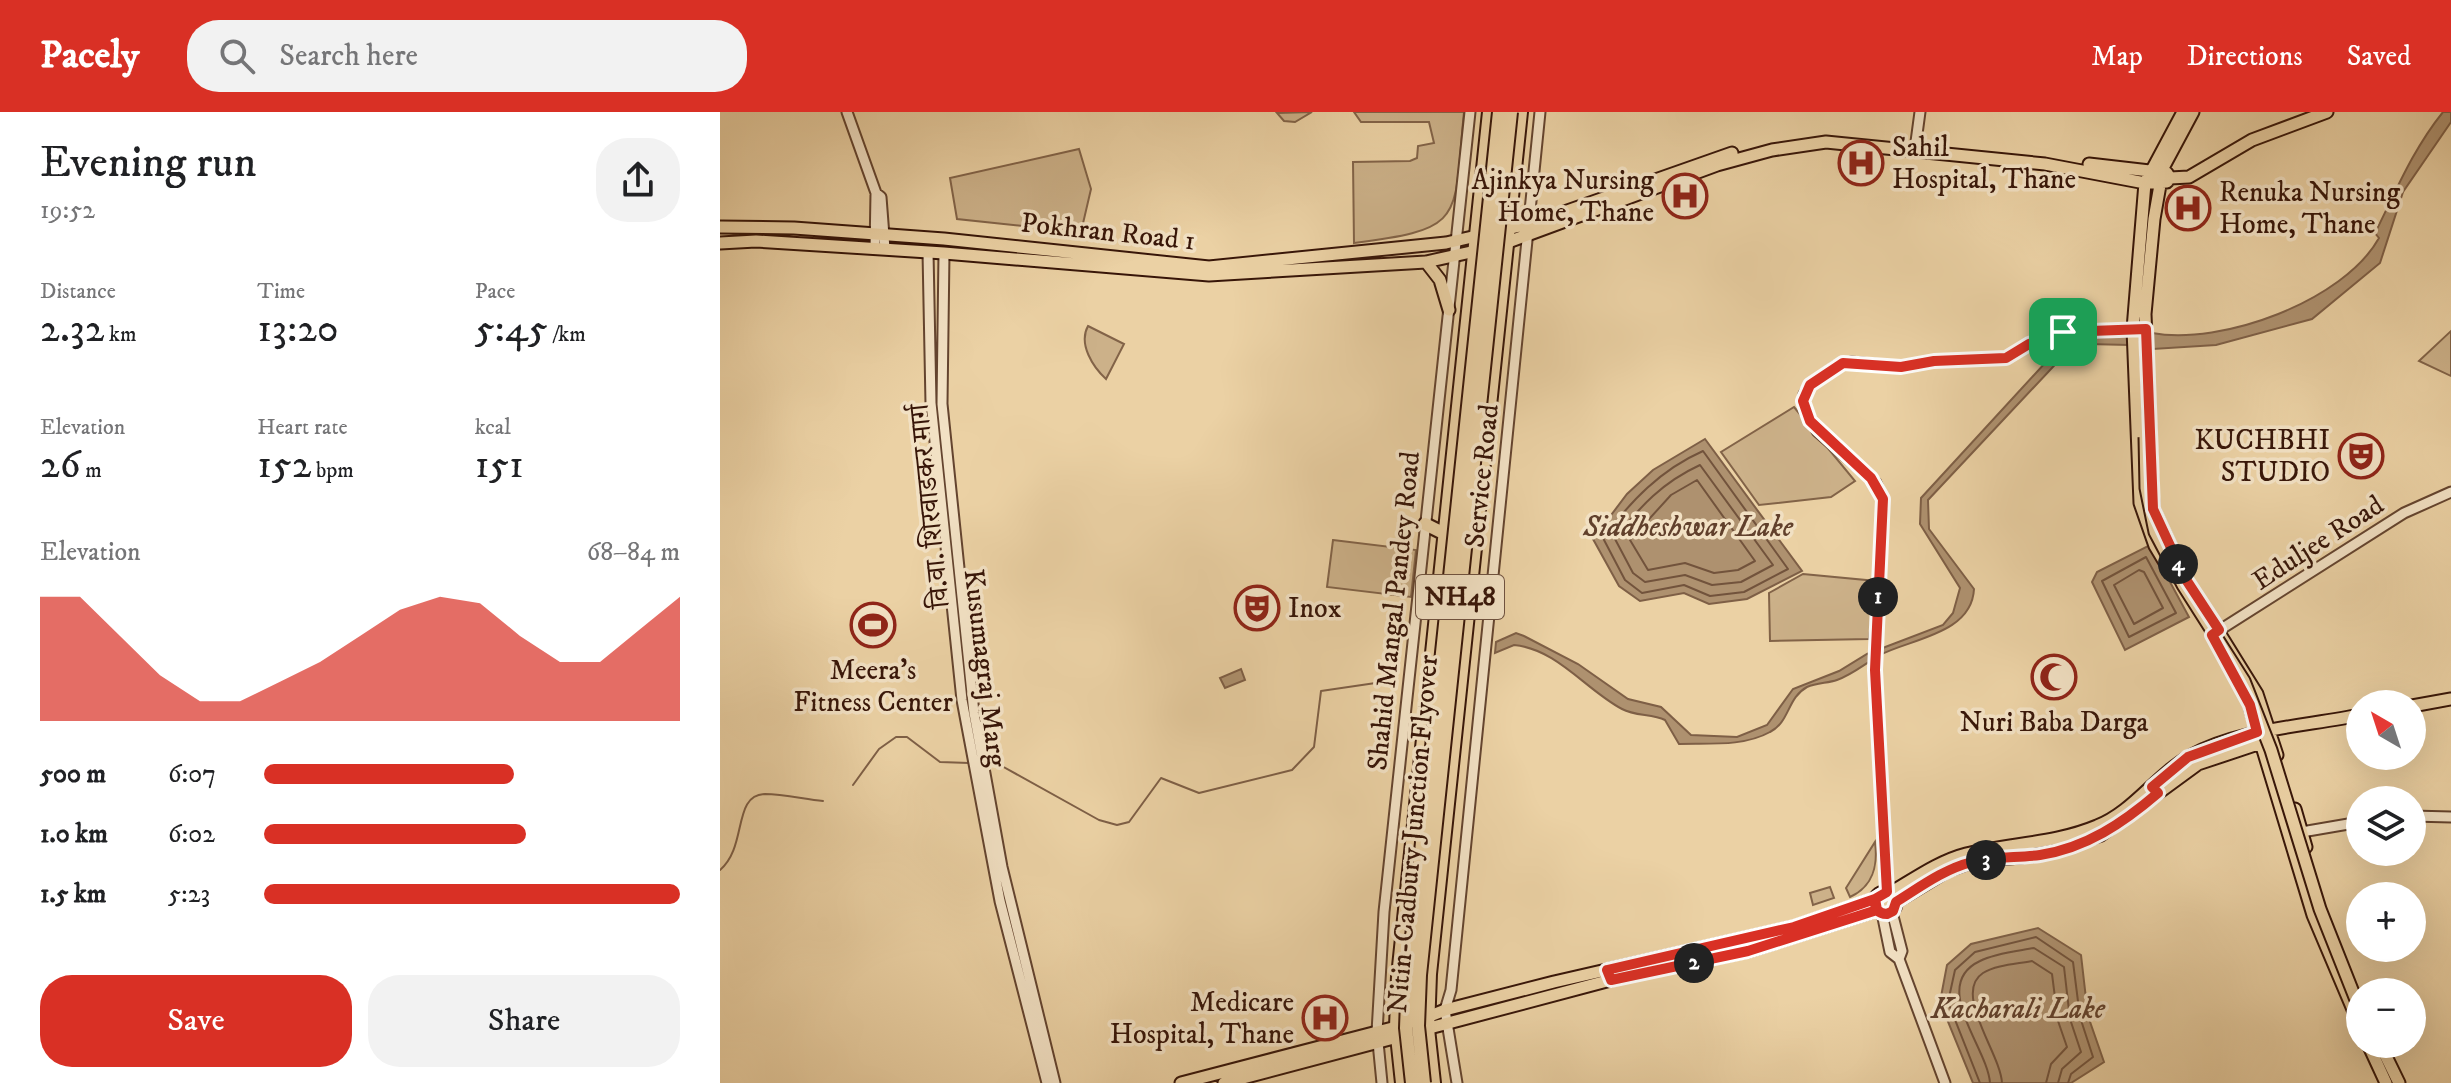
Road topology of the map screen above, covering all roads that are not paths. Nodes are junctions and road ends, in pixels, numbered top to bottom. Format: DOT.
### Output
graph roads {
  1 [pos="847,112"];
  2 [pos="1470,112"];
  3 [pos="1489,112"];
  4 [pos="1499,112"];
  5 [pos="1511,112"];
  6 [pos="1521,112"];
  7 [pos="1540,112"];
  8 [pos="1920,112"];
  9 [pos="2183,112"];
  10 [pos="2193,112"];
  11 [pos="2327,112"];
  12 [pos="1915,146"];
  13 [pos="1693,170"];
  14 [pos="2147,177"];
  15 [pos="2164,178"];
  16 [pos="1527,224"];
  17 [pos="720,227"];
  18 [pos="1509,228"];
  19 [pos="881,235"];
  20 [pos="1476,236"];
  21 [pos="1525,238"];
  22 [pos="720,243"];
  23 [pos="1508,243"];
  24 [pos="1455,247"];
  25 [pos="880,249"];
  26 [pos="1474,251"];
  27 [pos="928,252"];
  28 [pos="1011,252"];
  29 [pos="944,253"];
  30 [pos="1426,262"];
  31 [pos="1302,264"];
  32 [pos="1449,310"];
  33 [pos="2133,329"];
  34 [pos="2146,329"];
  35 [pos="2141,404"];
  36 [pos="943,456"];
  37 [pos="2451,492"];
  38 [pos="1425,524"];
  39 [pos="1443,533"];
  40 [pos="2216,633"];
  41 [pos="2451,699"];
  42 [pos="2426,703"];
  43 [pos="2346,718"];
  44 [pos="2257,732"];
  45 [pos="2276,732"];
  46 [pos="2261,744"];
  47 [pos="982,754"];
  48 [pos="2155,790"];
  49 [pos="2426,816"];
  50 [pos="2451,817"];
  51 [pos="2346,824"];
  52 [pos="2302,830"];
  53 [pos="2289,835"];
  54 [pos="2314,899"];
  55 [pos="1885,903"];
  56 [pos="1609,975"];
  57 [pos="2347,978"];
  58 [pos="2351,978"];
  59 [pos="2346,987"];
  60 [pos="1398,989"];
  61 [pos="1429,992"];
  62 [pos="1445,1010"];
  63 [pos="1428,1024"];
  64 [pos="1447,1024"];
  65 [pos="1397,1032"];
  66 [pos="1378,1037"];
  67 [pos="2374,1058"];
  68 [pos="2384,1058"];
  69 [pos="1047,1083"];
  70 [pos="1055,1083"];
  71 [pos="1181,1083"];
  72 [pos="1224,1083"];
  73 [pos="1382,1083"];
  74 [pos="1402,1083"];
  75 [pos="1412,1083"];
  76 [pos="1424,1083"];
  77 [pos="1434,1083"];
  78 [pos="1457,1083"];
  79 [pos="1945,1083"];
  80 [pos="2386,1083"];
  81 [pos="2396,1083"];
  1 -- 19 [label="street"];
  2 -- 24 [label="street, Shahid Mangal Pandey Road"];
  3 -- 20 [label="highway"];
  4 -- 75 [label="highway, Nitin-Cadbury Junction Flyover / NH48, bridge"];
  5 -- 76 [label="highway, Nitin-Cadbury Junction Flyover / NH48, bridge"];
  6 -- 18 [label="highway"];
  7 -- 16 [label="street, Service Road"];
  8 -- 12 [label="street"];
  9 -- 14 [label="main road"];
  10 -- 15 [label="main road"];
  11 -- 15 [label="main road"];
  12 -- 13 [label="main road"];
  12 -- 14 [label="main road"];
  13 -- 16 [label="main road, Pokhran Road 1"];
  13 -- 21 [label="main road, Pokhran Road 1"];
  14 -- 15 [label="main road"];
  14 -- 33 [label="main road"];
  15 -- 34 [label="main road"];
  16 -- 18 [label="main road, Pokhran Road 1"];
  16 -- 21 [label="street, Service Road"];
  17 -- 19 [label="main road, Pokhran Road 1"];
  18 -- 20 [label="main road, Pokhran Road 1"];
  18 -- 23 [label="highway"];
  19 -- 25 [label="street"];
  19 -- 28 [label="main road, Pokhran Road 1"];
  20 -- 24 [label="main road, Pokhran Road 1"];
  20 -- 26 [label="highway"];
  21 -- 23 [label="main road, Pokhran Road 1"];
  21 -- 62 [label="street, Service Road"];
  22 -- 25 [label="main road, Pokhran Road 1"];
  23 -- 26 [label="main road, Pokhran Road 1"];
  23 -- 61 [label="highway"];
  24 -- 26 [label="main road, Pokhran Road 1"];
  24 -- 30 [label="main road, Pokhran Road 1"];
  24 -- 31 [label="main road, Pokhran Road 1"];
  24 -- 32 [label="street, Shahid Mangal Pandey Road"];
  25 -- 27 [label="main road, Pokhran Road 1"];
  26 -- 39 [label="highway"];
  27 -- 29 [label="main road, Pokhran Road 1"];
  27 -- 36 [label="street, Kusumagraj Marg"];
  28 -- 29 [label="main road, Pokhran Road 1"];
  28 -- 31 [label="main road, Pokhran Road 1"];
  29 -- 36 [label="street, वि.वा. शिरवाडकर मार्ग"];
  30 -- 31 [label="main road, Pokhran Road 1"];
  30 -- 32 [label="main road"];
  32 -- 38 [label="street, Shahid Mangal Pandey Road"];
  33 -- 34 [label="street"];
  33 -- 35 [label="main road"];
  33 -- 55 [label="street"];
  34 -- 35 [label="main road"];
  35 -- 40 [label="main road"];
  35 -- 57 [label="main road, bridge"];
  36 -- 47 [label="street, वि.वा. शिरवाडकर मार्ग"];
  36 -- 69 [label="street, Kusumagraj Marg"];
  37 -- 40 [label="street, Eduljee Road"];
  38 -- 39 [label="highway"];
  38 -- 66 [label="street, Shahid Mangal Pandey Road"];
  39 -- 60 [label="highway"];
  40 -- 44 [label="main road"];
  40 -- 45 [label="main road"];
  41 -- 42 [label="main road"];
  43 -- 45 [label="main road"];
  44 -- 45 [label="main road"];
  44 -- 46 [label="main road"];
  44 -- 48 [label="main road"];
  45 -- 46 [label="main road"];
  45 -- 52 [label="main road"];
  46 -- 48 [label="main road"];
  46 -- 53 [label="main road"];
  47 -- 70 [label="street, Kusumagraj Marg"];
  48 -- 55 [label="main road"];
  49 -- 50 [label="street"];
  51 -- 52 [label="street"];
  52 -- 53 [label="street"];
  52 -- 54 [label="main road"];
  53 -- 54 [label="main road"];
  54 -- 58 [label="main road"];
  54 -- 59 [label="main road"];
  55 -- 56 [label="main road"];
  55 -- 79 [label="street"];
  56 -- 62 [label="main road"];
  56 -- 64 [label="main road"];
  60 -- 61 [label="highway"];
  60 -- 65 [label="highway"];
  61 -- 63 [label="highway"];
  62 -- 63 [label="main road"];
  62 -- 64 [label="street, Service Road"];
  63 -- 64 [label="main road"];
  63 -- 65 [label="main road"];
  63 -- 77 [label="highway"];
  64 -- 78 [label="street, Service Road"];
  65 -- 66 [label="main road"];
  65 -- 74 [label="highway"];
  66 -- 71 [label="main road"];
  66 -- 72 [label="main road"];
  66 -- 73 [label="street"];
  67 -- 80 [label="main road"];
  68 -- 81 [label="main road"];
}
